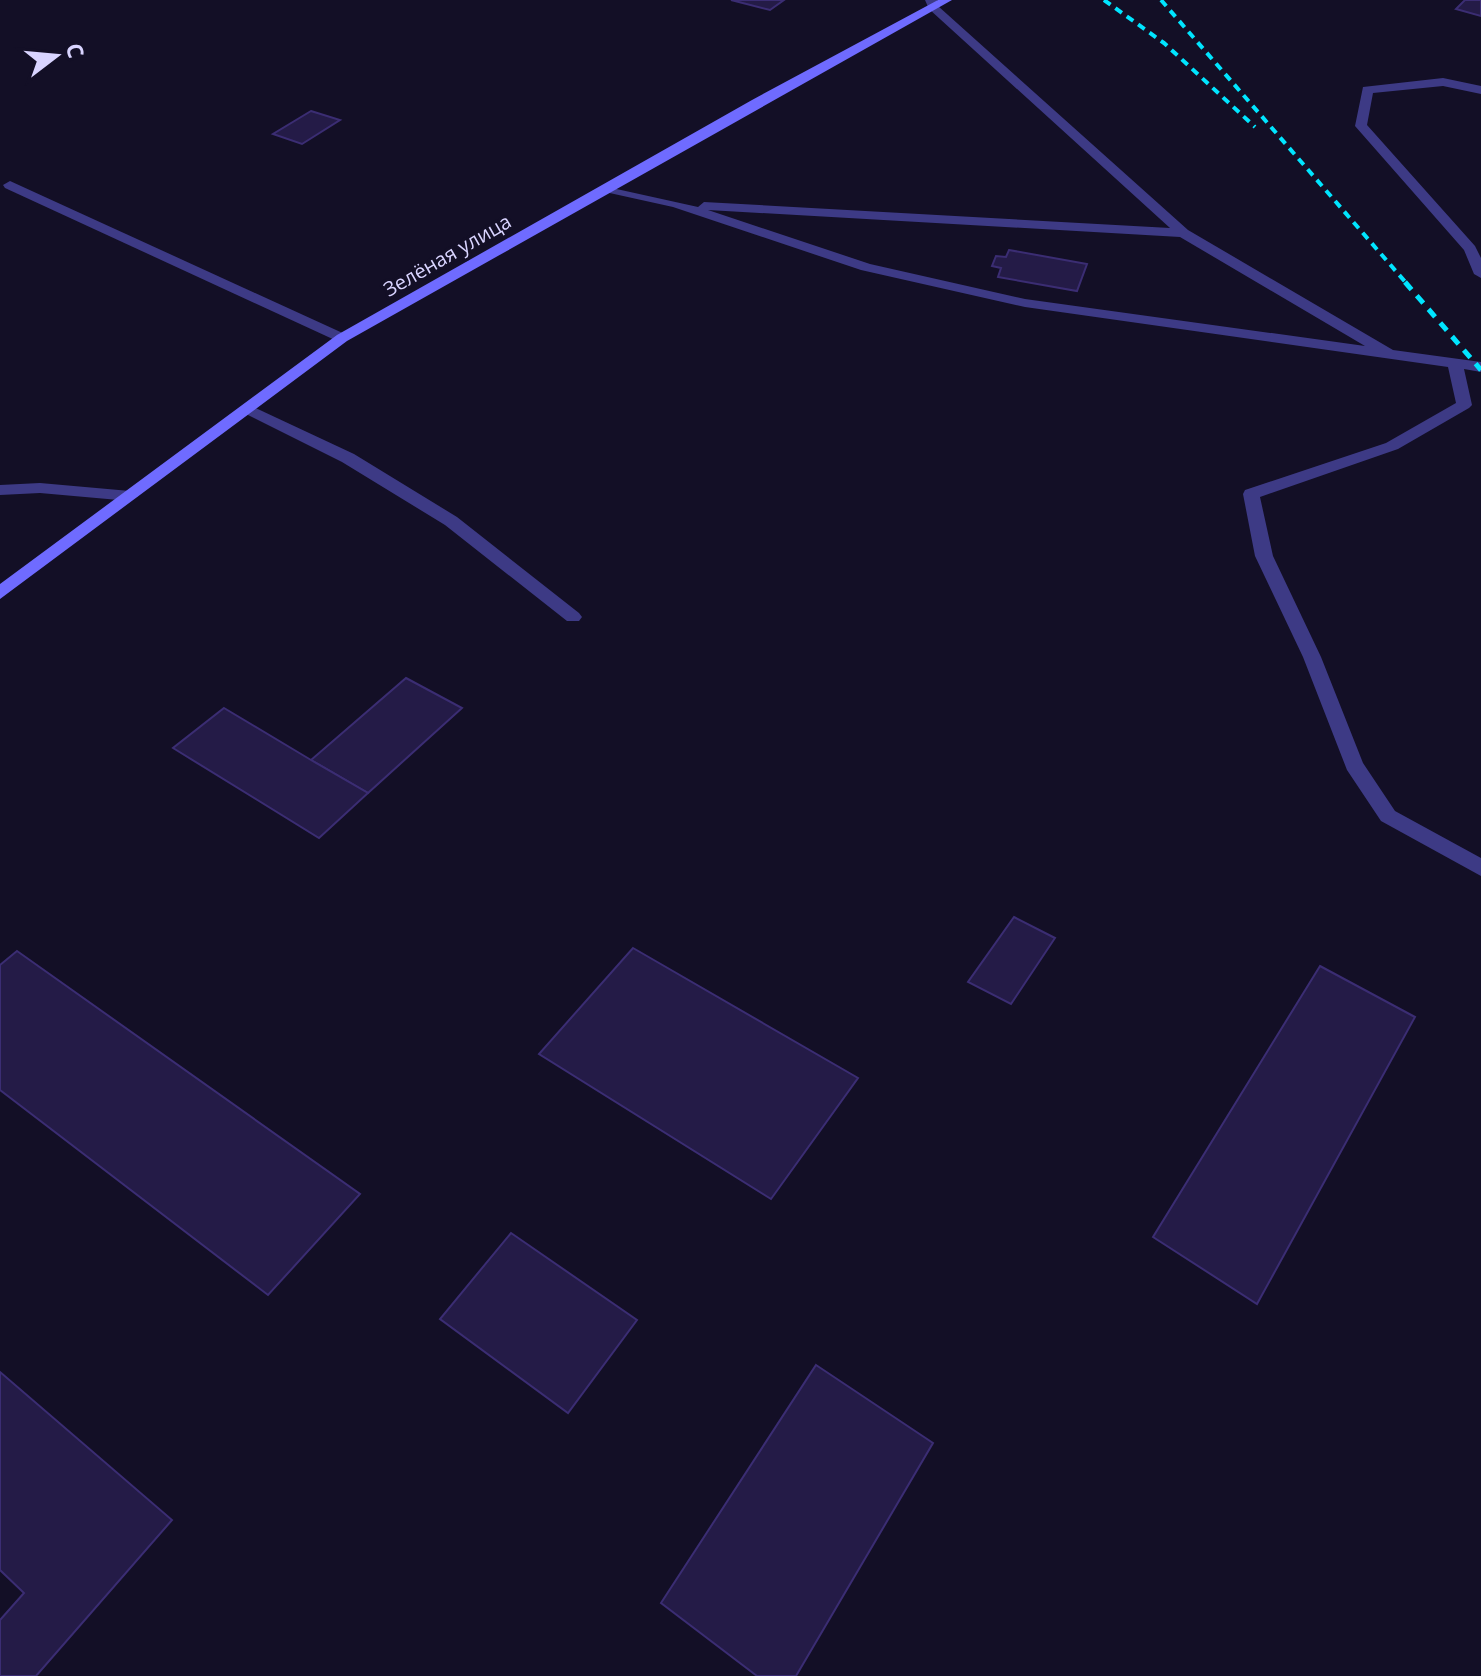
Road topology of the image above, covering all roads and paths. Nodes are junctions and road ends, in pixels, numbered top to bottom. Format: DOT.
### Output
graph roads {
  1 [pos="937,2"];
  2 [pos="1481,90"];
  3 [pos="10,185"];
  4 [pos="603,190"];
  5 [pos="676,204"];
  6 [pos="1183,233"];
  7 [pos="1481,274"];
  8 [pos="342,338"];
  9 [pos="1389,354"];
  10 [pos="1455,363"];
  11 [pos="1481,367"];
  12 [pos="247,409"];
  13 [pos="0,490"];
  14 [pos="130,496"];
  15 [pos="0,593"];
  16 [pos="573,617"];
  17 [pos="1481,868"];
  1 -- 4 [label="street, Зелёная улица"];
  1 -- 6 [label="lane"];
  2 -- 7 [label="lane"];
  3 -- 8 [label="lane"];
  4 -- 5 [label="lane"];
  4 -- 8 [label="street, Зелёная улица"];
  5 -- 6 [label="lane"];
  5 -- 9 [label="lane"];
  6 -- 9 [label="lane"];
  8 -- 12 [label="street, Зелёная улица"];
  9 -- 10 [label="lane"];
  10 -- 11 [label="lane"];
  10 -- 17 [label="lane"];
  12 -- 14 [label="street, Зелёная улица"];
  12 -- 16 [label="lane"];
  13 -- 14 [label="lane"];
  14 -- 15 [label="street, Зелёная улица"];
}
